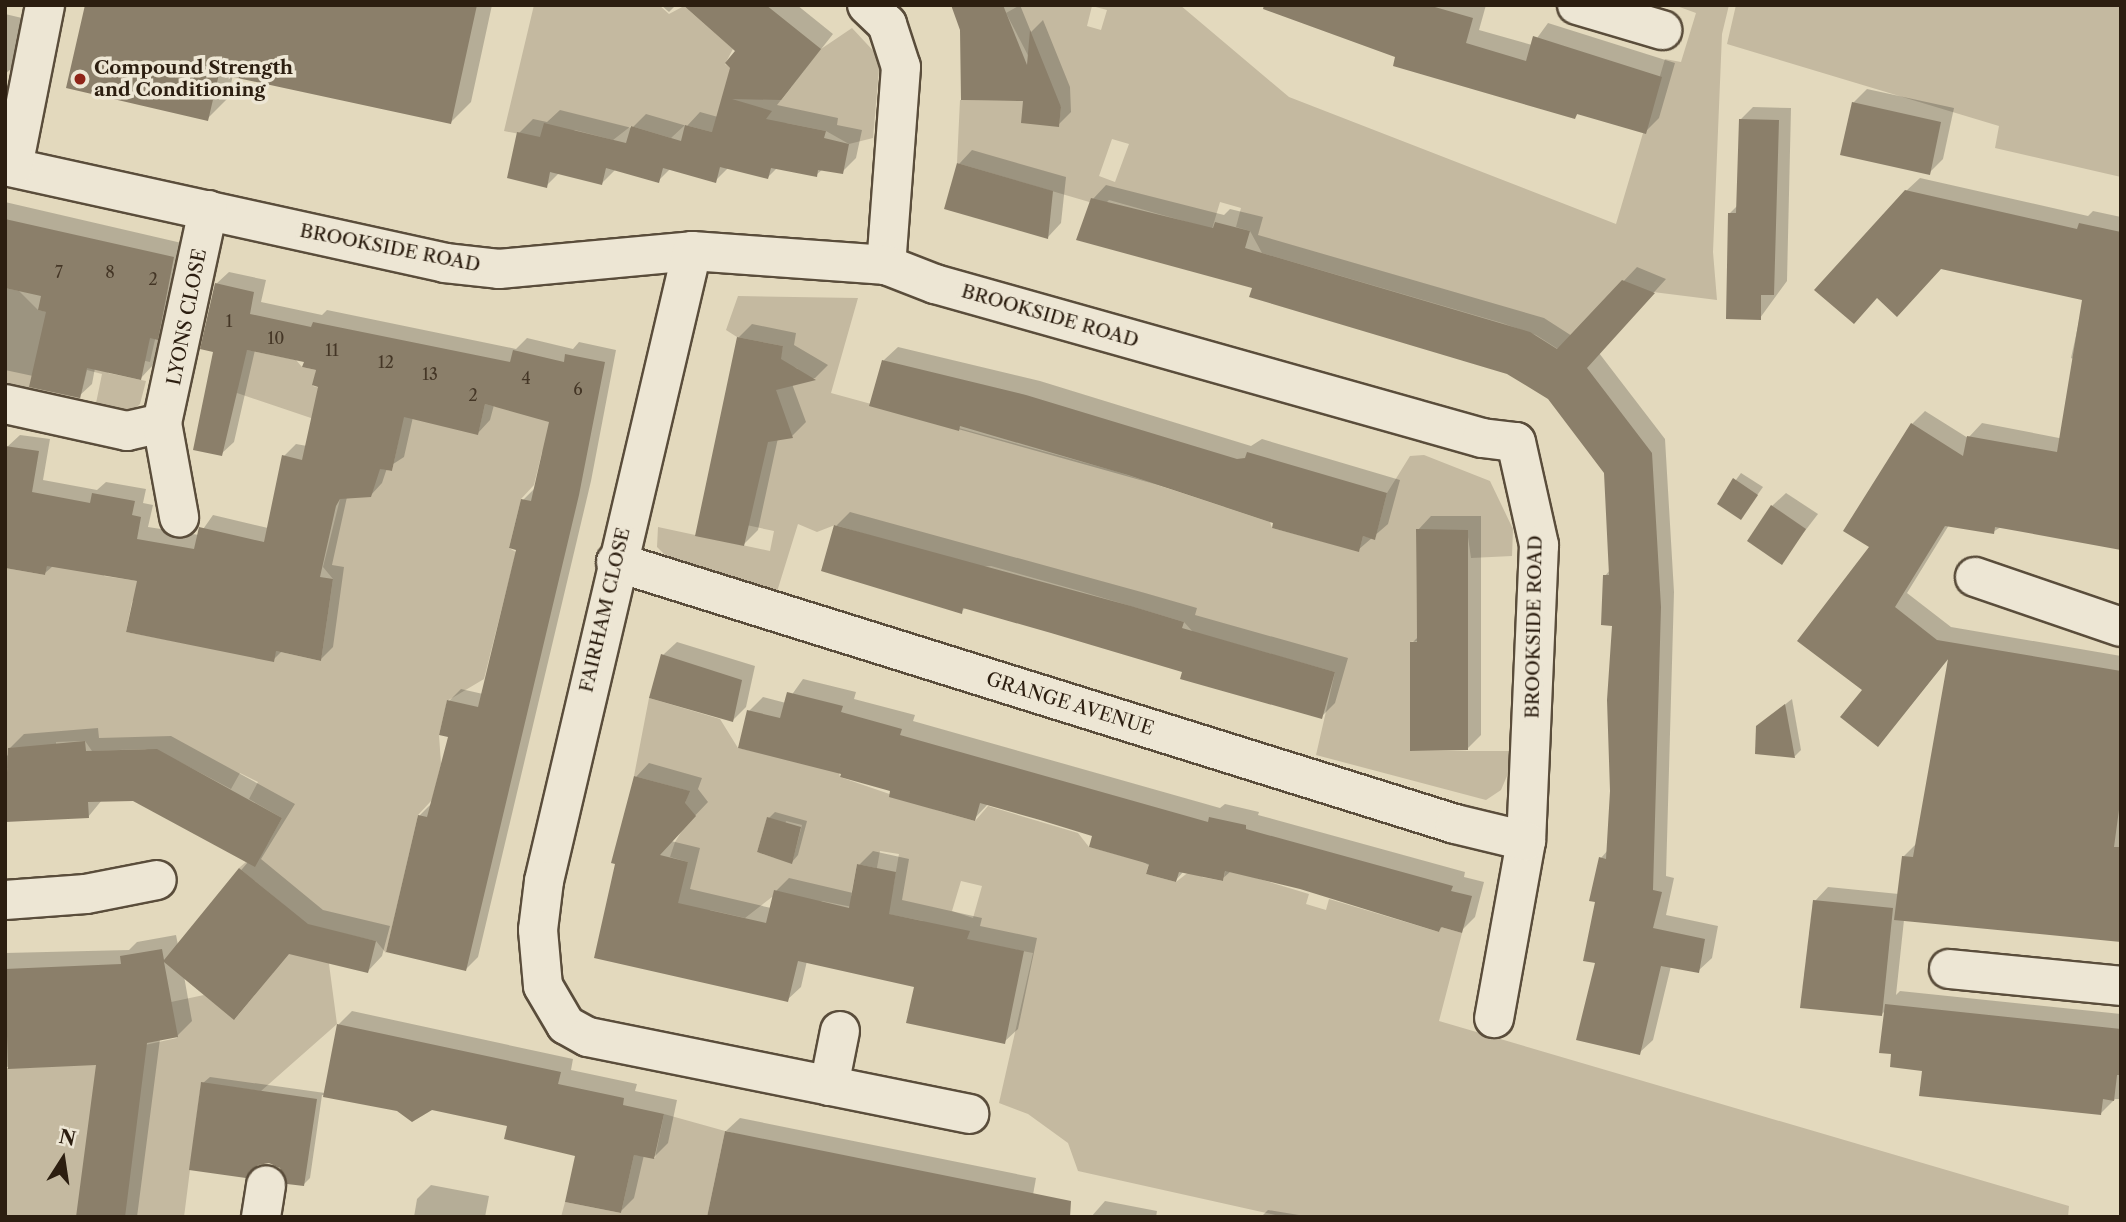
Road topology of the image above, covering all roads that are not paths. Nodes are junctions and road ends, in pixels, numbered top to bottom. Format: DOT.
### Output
graph roads {
  1 [pos="45,5"];
  2 [pos="867,5"];
  3 [pos="1577,5"];
  4 [pos="1617,11"];
  5 [pos="1662,30"];
  6 [pos="9,167"];
  7 [pos="208,209"];
  8 [pos="692,251"];
  9 [pos="886,265"];
  10 [pos="5,404"];
  11 [pos="162,423"];
  12 [pos="179,517"];
  13 [pos="616,562"];
  14 [pos="1975,577"];
  15 [pos="2121,627"];
  16 [pos="1526,841"];
  17 [pos="158,880"];
  18 [pos="5,900"];
  19 [pos="1949,968"];
  20 [pos="2121,986"];
  21 [pos="1494,1018"];
  22 [pos="839,1031"];
  23 [pos="829,1086"];
  24 [pos="970,1114"];
  1 -- 6 [label="street"];
  2 -- 9 [label="street"];
  3 -- 4 [label="street"];
  4 -- 5 [label="street"];
  6 -- 7 [label="street, BROOKSIDE ROAD"];
  7 -- 8 [label="street, BROOKSIDE ROAD"];
  7 -- 11 [label="street, LYONS CLOSE"];
  8 -- 9 [label="street, BROOKSIDE ROAD"];
  8 -- 13 [label="street, FAIRHAM CLOSE"];
  9 -- 16 [label="street, BROOKSIDE ROAD"];
  10 -- 11 [label="street"];
  11 -- 12 [label="street, LYONS CLOSE"];
  13 -- 16 [label="street, GRANGE AVENUE"];
  13 -- 23 [label="street, FAIRHAM CLOSE"];
  14 -- 15 [label="street"];
  16 -- 21 [label="street, BROOKSIDE ROAD"];
  17 -- 18 [label="street"];
  19 -- 20 [label="street"];
  22 -- 23 [label="street"];
  23 -- 24 [label="street, FAIRHAM CLOSE"];
}
